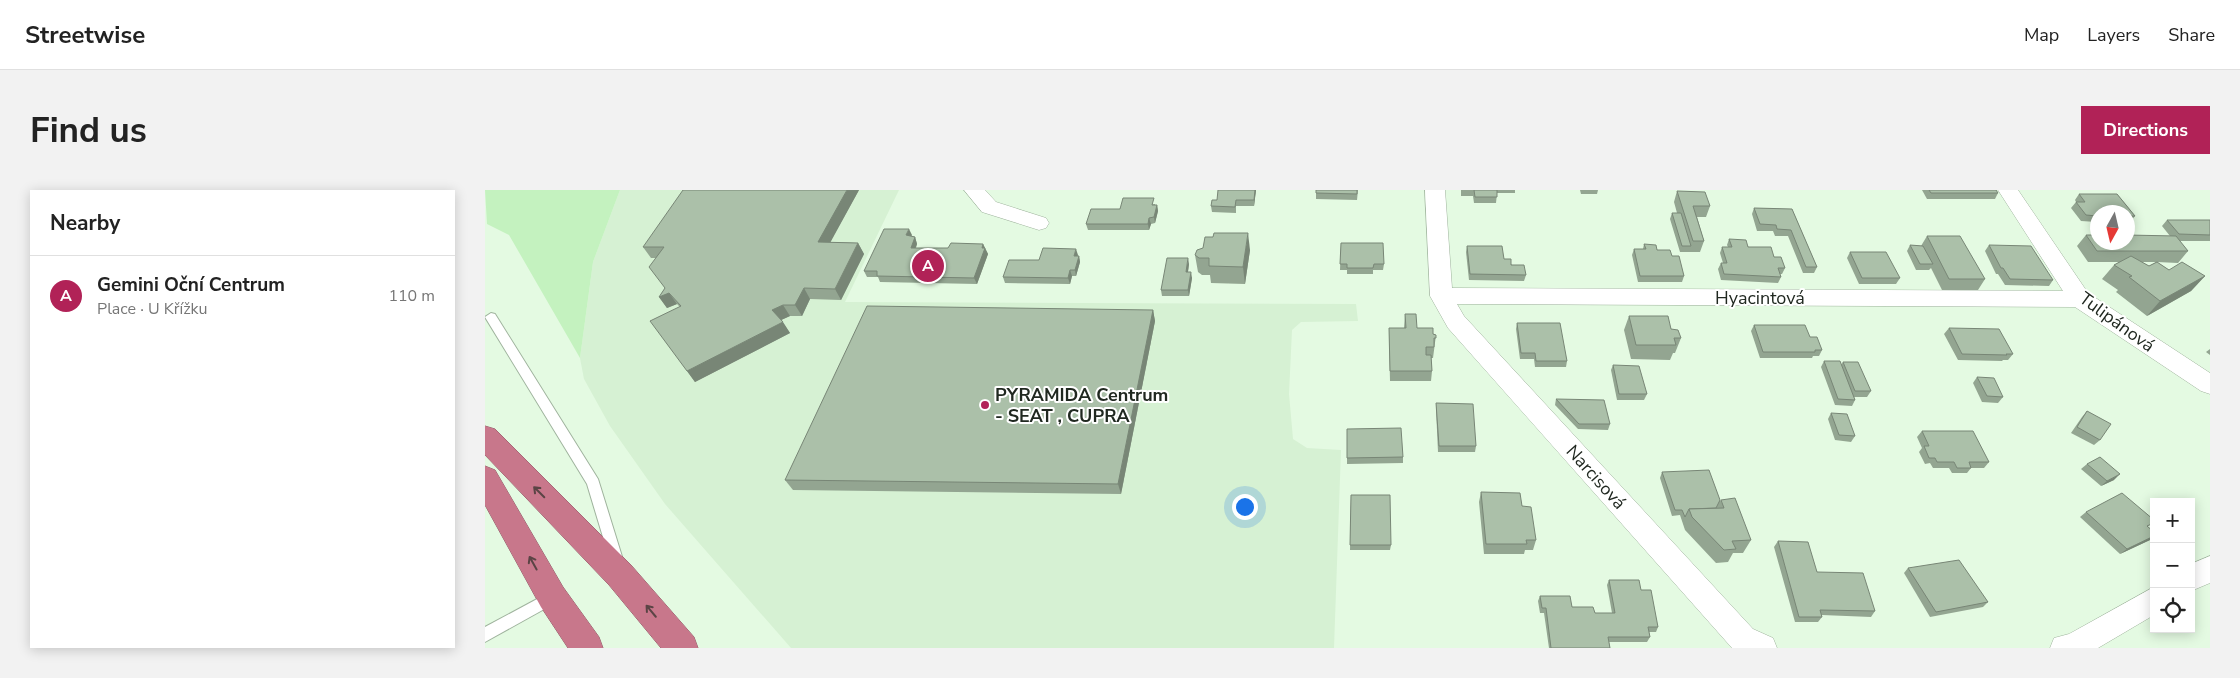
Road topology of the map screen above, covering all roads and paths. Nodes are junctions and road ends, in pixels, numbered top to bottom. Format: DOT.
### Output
graph roads {
  1 [pos="974,190"];
  2 [pos="1435,190"];
  3 [pos="2009,190"];
  4 [pos="1039,223"];
  5 [pos="1441,296"];
  6 [pos="2080,300"];
  7 [pos="491,317"];
  8 [pos="2210,386"];
  9 [pos="485,437"];
  10 [pos="485,478"];
  11 [pos="2210,568"];
  12 [pos="620,574"];
  13 [pos="2195,577"];
  14 [pos="552,597"];
  15 [pos="2150,602"];
  16 [pos="485,635"];
  17 [pos="587,648"];
  18 [pos="682,648"];
  19 [pos="1762,648"];
  20 [pos="2071,648"];
  1 -- 4 [label="street"];
  2 -- 5 [label="street"];
  3 -- 6 [label="street, Tulipánová"];
  5 -- 6 [label="street, Hyacintová"];
  5 -- 19 [label="street, Narcisová"];
  6 -- 8 [label="street, Tulipánová"];
  7 -- 12 [label="lane"];
  12 -- 9 [label="highway, one-way"];
  14 -- 10 [label="highway, one-way"];
  11 -- 13 [label="street"];
  18 -- 12 [label="highway, one-way"];
  14 -- 16 [label="lane"];
  14 -- 17 [label="highway"];
  15 -- 20 [label="street"];
}
